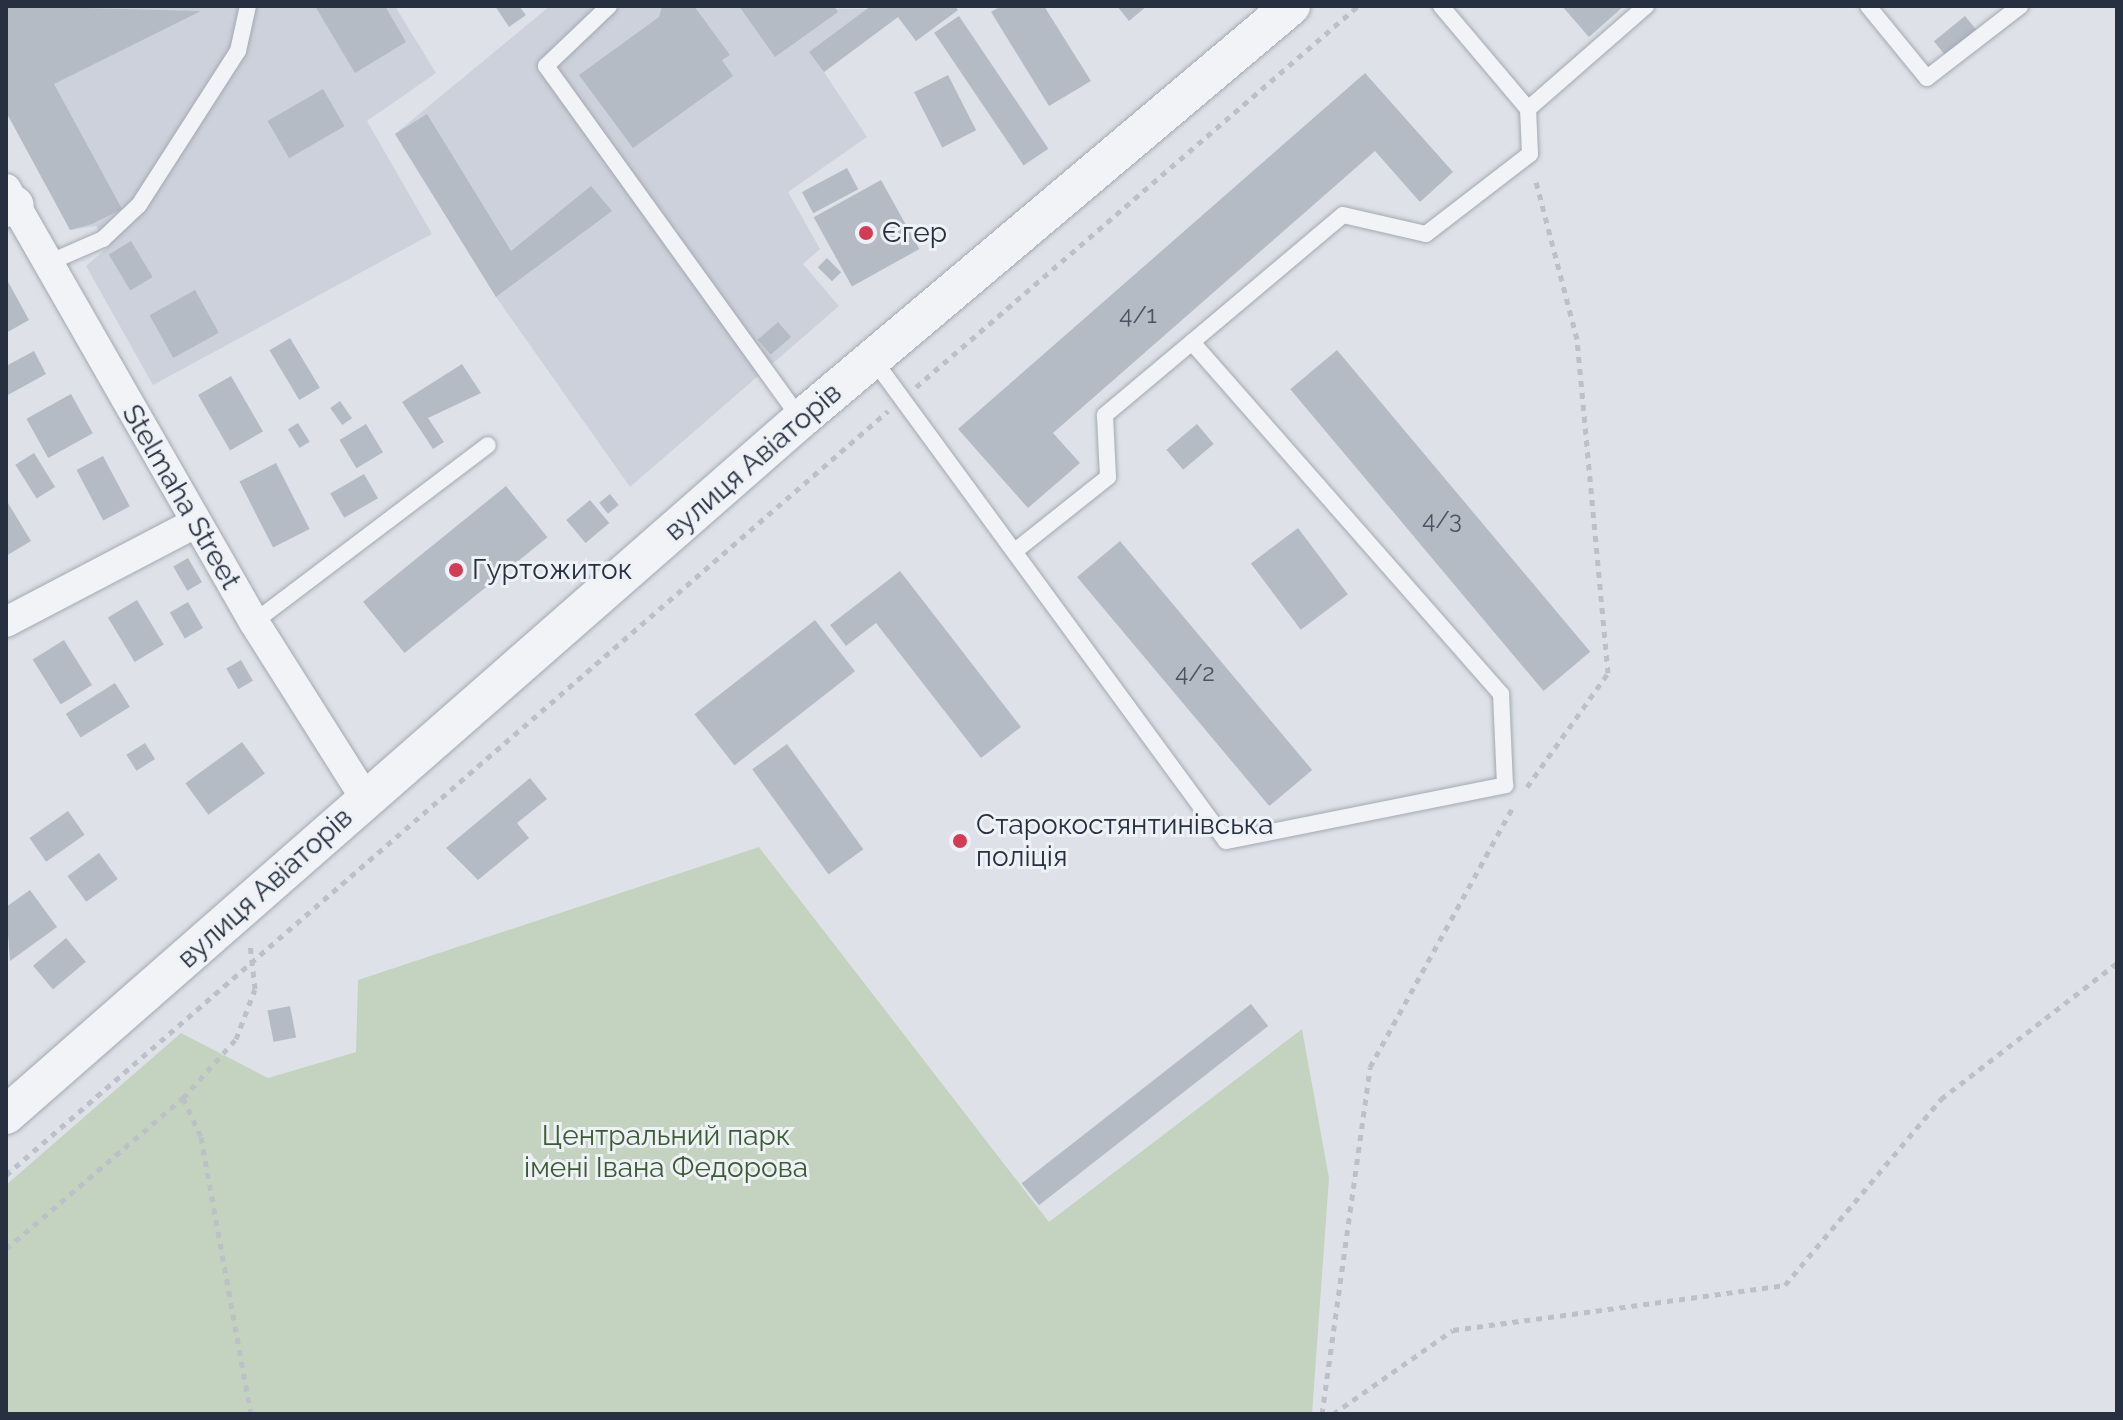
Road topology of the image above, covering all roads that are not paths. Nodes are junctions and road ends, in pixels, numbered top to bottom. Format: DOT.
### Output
graph roads {
  1 [pos="248,6"];
  2 [pos="609,6"];
  3 [pos="1291,6"];
  4 [pos="1441,6"];
  5 [pos="1646,6"];
  6 [pos="1868,6"];
  7 [pos="2020,6"];
  8 [pos="1528,109"];
  9 [pos="9,201"];
  10 [pos="48,263"];
  11 [pos="1192,342"];
  12 [pos="873,359"];
  13 [pos="801,419"];
  14 [pos="488,445"];
  15 [pos="195,523"];
  16 [pos="1015,551"];
  17 [pos="6,622"];
  18 [pos="254,622"];
  19 [pos="366,799"];
  20 [pos="6,1115"];
  1 -- 10 [label="lane"];
  2 -- 13 [label="lane"];
  3 -- 12 [label="street, вулиця Авіаторів"];
  4 -- 8 [label="lane"];
  5 -- 8 [label="lane"];
  6 -- 7 [label="lane"];
  8 -- 11 [label="lane"];
  9 -- 10 [label="street, Stelmaha Street"];
  10 -- 15 [label="street, Stelmaha Street"];
  11 -- 16 [label="lane"];
  11 -- 16 [label="lane"];
  12 -- 13 [label="street, вулиця Авіаторів"];
  12 -- 16 [label="lane"];
  13 -- 19 [label="street, вулиця Авіаторів"];
  14 -- 18 [label="lane"];
  15 -- 17 [label="street"];
  15 -- 18 [label="street, Stelmaha Street"];
  18 -- 19 [label="street, Stelmaha Street"];
  19 -- 20 [label="street, вулиця Авіаторів"];
}
